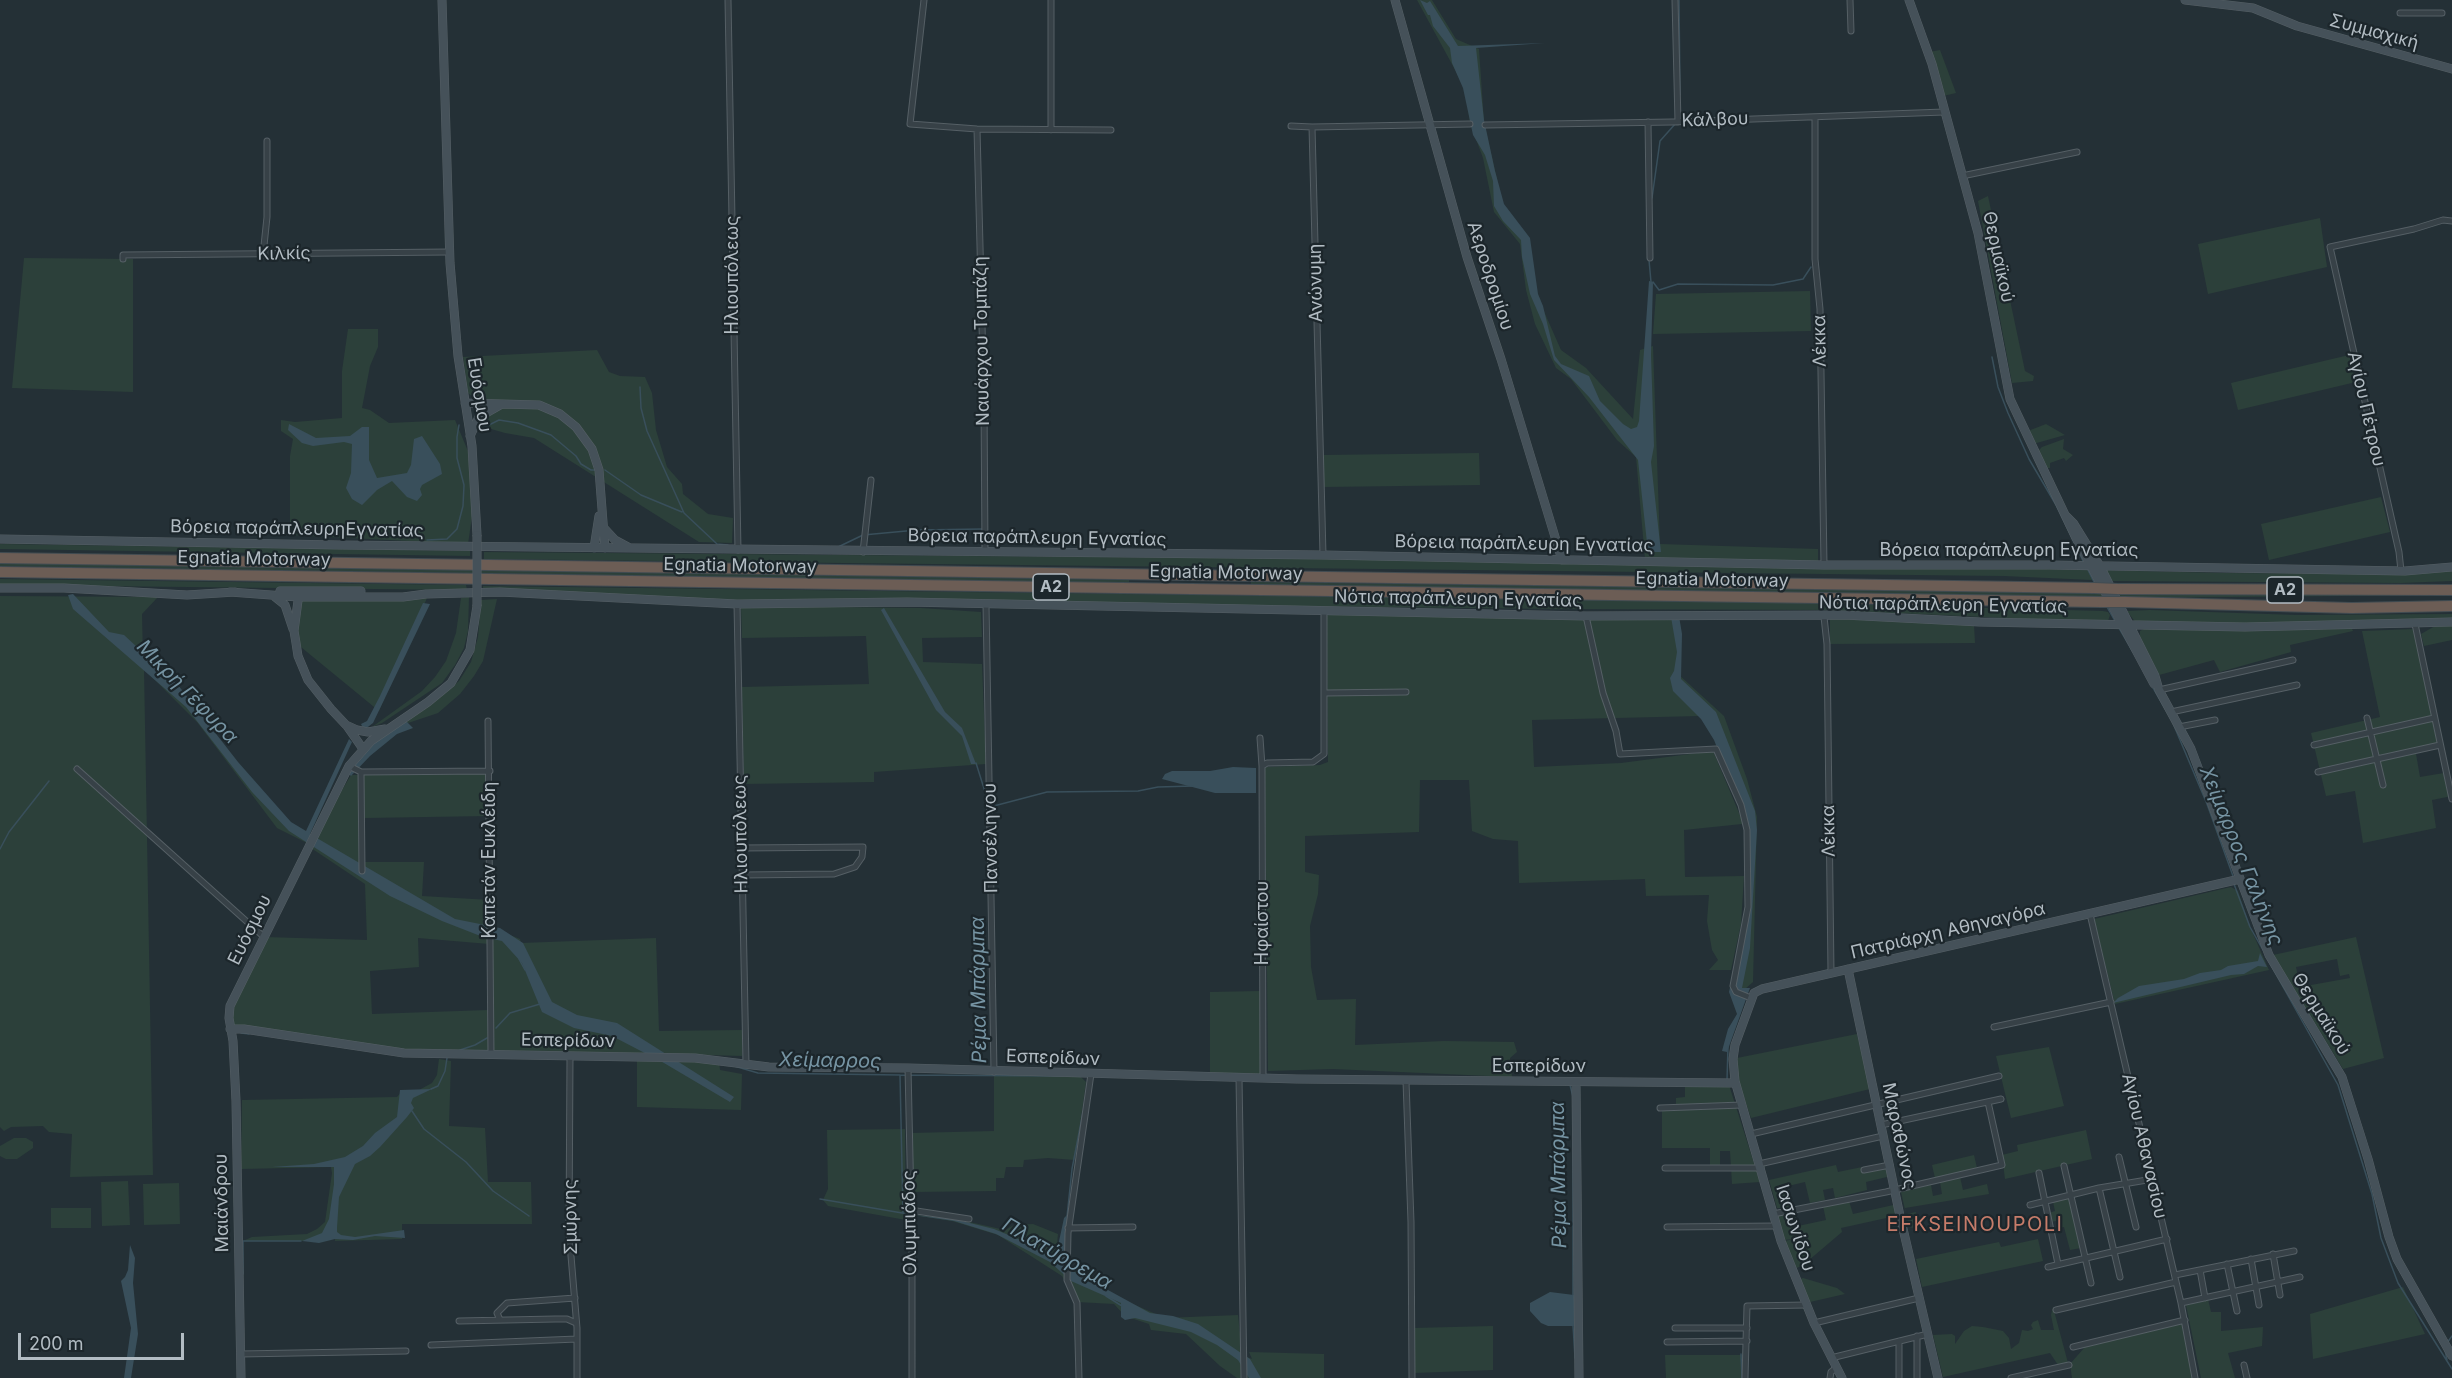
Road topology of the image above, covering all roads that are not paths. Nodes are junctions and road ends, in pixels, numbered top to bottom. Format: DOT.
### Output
graph roads {
  1 [pos="442,0"];
  2 [pos="728,0"];
  3 [pos="924,0"];
  4 [pos="1051,0"];
  5 [pos="1395,0"];
  6 [pos="1675,0"];
  7 [pos="1850,0"];
  8 [pos="1910,0"];
  9 [pos="2185,0"];
  10 [pos="2201,1"];
  11 [pos="2400,13"];
  12 [pos="2442,13"];
  13 [pos="1851,31"];
  14 [pos="2452,69"];
  15 [pos="1944,112"];
  16 [pos="1815,117"];
  17 [pos="1648,122"];
  18 [pos="1678,122"];
  19 [pos="1429,124"];
  20 [pos="1470,124"];
  21 [pos="1485,124"];
  22 [pos="1291,126"];
  23 [pos="1312,127"];
  24 [pos="977,129"];
  25 [pos="1052,130"];
  26 [pos="1111,130"];
  27 [pos="267,141"];
  28 [pos="2077,152"];
  29 [pos="1962,176"];
  30 [pos="2452,221"];
  31 [pos="450,252"];
  32 [pos="263,255"];
  33 [pos="1650,258"];
  34 [pos="123,259"];
  35 [pos="465,404"];
  36 [pos="504,404"];
  37 [pos="489,410"];
  38 [pos="470,436"];
  39 [pos="872,480"];
  40 [pos="600,504"];
  41 [pos="2066,516"];
  42 [pos="603,527"];
  43 [pos="0,539"];
  44 [pos="594,548"];
  45 [pos="604,548"];
  46 [pos="630,548"];
  47 [pos="738,550"];
  48 [pos="863,552"];
  49 [pos="985,552"];
  50 [pos="1323,555"];
  51 [pos="0,558"];
  52 [pos="1562,560"];
  53 [pos="1824,565"];
  54 [pos="2090,566"];
  55 [pos="2100,566"];
  56 [pos="2452,567"];
  57 [pos="2401,571"];
  58 [pos="0,572"];
  59 [pos="0,588"];
  60 [pos="2452,590"];
  61 [pos="230,592"];
  62 [pos="296,594"];
  63 [pos="271,595"];
  64 [pos="737,604"];
  65 [pos="986,604"];
  66 [pos="2452,606"];
  67 [pos="1324,611"];
  68 [pos="1586,616"];
  69 [pos="1824,616"];
  70 [pos="290,620"];
  71 [pos="2452,622"];
  72 [pos="2125,624"];
  73 [pos="2415,624"];
  74 [pos="294,631"];
  75 [pos="2293,660"];
  76 [pos="2297,685"];
  77 [pos="2159,690"];
  78 [pos="1406,692"];
  79 [pos="1325,693"];
  80 [pos="2171,712"];
  81 [pos="2367,718"];
  82 [pos="2434,718"];
  83 [pos="2215,720"];
  84 [pos="488,721"];
  85 [pos="346,725"];
  86 [pos="2179,727"];
  87 [pos="390,728"];
  88 [pos="357,730"];
  89 [pos="2370,732"];
  90 [pos="1260,738"];
  91 [pos="2314,745"];
  92 [pos="2440,745"];
  93 [pos="365,747"];
  94 [pos="2377,759"];
  95 [pos="349,766"];
  96 [pos="1262,767"];
  97 [pos="77,769"];
  98 [pos="490,771"];
  99 [pos="361,772"];
  100 [pos="2318,772"];
  101 [pos="2383,785"];
  102 [pos="2452,800"];
  103 [pos="741,848"];
  104 [pos="362,871"];
  105 [pos="742,875"];
  106 [pos="2240,879"];
  107 [pos="2090,914"];
  108 [pos="264,937"];
  109 [pos="1848,969"];
  110 [pos="1831,973"];
  111 [pos="1751,998"];
  112 [pos="2111,1002"];
  113 [pos="1994,1027"];
  114 [pos="230,1029"];
  115 [pos="491,1055"];
  116 [pos="570,1057"];
  117 [pos="746,1064"];
  118 [pos="908,1068"];
  119 [pos="994,1072"];
  120 [pos="1091,1074"];
  121 [pos="1999,1076"];
  122 [pos="1239,1078"];
  123 [pos="1263,1078"];
  124 [pos="1406,1081"];
  125 [pos="1576,1082"];
  126 [pos="1735,1083"];
  127 [pos="2001,1099"];
  128 [pos="1988,1102"];
  129 [pos="1742,1105"];
  130 [pos="1876,1106"];
  131 [pos="1660,1108"];
  132 [pos="1881,1125"];
  133 [pos="1751,1134"];
  134 [pos="1884,1140"];
  135 [pos="2119,1157"];
  136 [pos="1890,1165"];
  137 [pos="1760,1166"];
  138 [pos="2064,1166"];
  139 [pos="1665,1168"];
  140 [pos="1864,1170"];
  141 [pos="2039,1173"];
  142 [pos="2152,1179"];
  143 [pos="2126,1182"];
  144 [pos="2099,1188"];
  145 [pos="1896,1190"];
  146 [pos="2071,1195"];
  147 [pos="2044,1202"];
  148 [pos="2030,1205"];
  149 [pos="910,1210"];
  150 [pos="1773,1214"];
  151 [pos="969,1219"];
  152 [pos="1776,1226"];
  153 [pos="1133,1227"];
  154 [pos="1667,1227"];
  155 [pos="2136,1227"];
  156 [pos="1068,1228"];
  157 [pos="2167,1239"];
  158 [pos="2114,1251"];
  159 [pos="2294,1251"];
  160 [pos="2273,1254"];
  161 [pos="2086,1258"];
  162 [pos="2251,1259"];
  163 [pos="2058,1264"];
  164 [pos="2227,1264"];
  165 [pos="2048,1267"];
  166 [pos="2200,1270"];
  167 [pos="2175,1275"];
  168 [pos="2120,1277"];
  169 [pos="2300,1277"];
  170 [pos="2279,1281"];
  171 [pos="2176,1282"];
  172 [pos="2091,1283"];
  173 [pos="2256,1287"];
  174 [pos="2233,1292"];
  175 [pos="2280,1295"];
  176 [pos="575,1298"];
  177 [pos="1919,1298"];
  178 [pos="2205,1298"];
  179 [pos="2181,1303"];
  180 [pos="1807,1305"];
  181 [pos="2259,1305"];
  182 [pos="2056,1310"];
  183 [pos="2237,1311"];
  184 [pos="500,1320"];
  185 [pos="2185,1320"];
  186 [pos="459,1321"];
  187 [pos="576,1323"];
  188 [pos="1814,1323"];
  189 [pos="1675,1328"];
  190 [pos="1747,1328"];
  191 [pos="1928,1334"];
  192 [pos="1917,1336"];
  193 [pos="577,1339"];
  194 [pos="1747,1341"];
  195 [pos="1899,1341"];
  196 [pos="1667,1342"];
  197 [pos="431,1345"];
  198 [pos="2073,1347"];
  199 [pos="406,1351"];
  200 [pos="2451,1351"];
  201 [pos="240,1354"];
  202 [pos="1830,1358"];
  203 [pos="2069,1365"];
  204 [pos="2244,1365"];
  205 [pos="1836,1368"];
  206 [pos="240,1378"];
  207 [pos="577,1378"];
  208 [pos="912,1378"];
  209 [pos="1079,1378"];
  210 [pos="1244,1378"];
  211 [pos="1412,1378"];
  212 [pos="1579,1378"];
  213 [pos="1745,1378"];
  214 [pos="1830,1378"];
  215 [pos="1842,1378"];
  216 [pos="1899,1378"];
  217 [pos="1917,1378"];
  218 [pos="1938,1378"];
  219 [pos="2011,1378"];
  220 [pos="2195,1378"];
  221 [pos="2247,1378"];
  1 -- 31 [label="street, Ευόσμου"];
  2 -- 47 [label="street, Ηλιουπόλεως"];
  3 -- 24 [label="street"];
  4 -- 25 [label="street"];
  5 -- 19 [label="street, Αεροδρομίου"];
  6 -- 18 [label="street"];
  7 -- 13 [label="street"];
  8 -- 15 [label="street, Θερμαϊκού"];
  9 -- 10 [label="street, Συμμαχική"];
  10 -- 14 [label="street, Συμμαχική"];
  11 -- 12 [label="street"];
  15 -- 16 [label="street, Κάλβου"];
  15 -- 29 [label="street, Θερμαϊκού"];
  16 -- 18 [label="street, Κάλβου"];
  16 -- 53 [label="street, Λέκκα"];
  17 -- 18 [label="street, Κάλβου"];
  17 -- 21 [label="street, Κάλβου"];
  17 -- 33 [label="street"];
  19 -- 20 [label="street"];
  19 -- 23 [label="street"];
  19 -- 52 [label="street, Αεροδρομίου"];
  22 -- 23 [label="street"];
  23 -- 50 [label="street, Ανώνυμη"];
  24 -- 25 [label="street"];
  24 -- 49 [label="street, Ναυάρχου Τομπάζη"];
  25 -- 26 [label="street"];
  27 -- 32 [label="street"];
  28 -- 29 [label="street"];
  29 -- 41 [label="street, Θερμαϊκού"];
  30 -- 57 [label="street, Αγίου Πέτρου"];
  31 -- 32 [label="street, Κιλκίς"];
  31 -- 35 [label="street, Ευόσμου"];
  32 -- 34 [label="street, Κιλκίς"];
  35 -- 36 [label="street, Ευόσμου"];
  35 -- 37 [label="street"];
  35 -- 38 [label="street, Ευόσμου"];
  36 -- 37 [label="street"];
  36 -- 40 [label="street, Ευόσμου"];
  37 -- 38 [label="street"];
  38 -- 87 [label="street, Ευόσμου, bridge"];
  39 -- 48 [label="street"];
  40 -- 42 [label="street"];
  40 -- 44 [label="street"];
  41 -- 54 [label="street, Θερμαϊκού"];
  41 -- 55 [label="street, Θερμαϊκού"];
  42 -- 45 [label="street"];
  42 -- 46 [label="street"];
  43 -- 44 [label="street, Βόρεια παράπλευρηΕγνατίας"];
  44 -- 45 [label="street, Βόρεια παράπλευρη Εγνατίας"];
  45 -- 46 [label="street, Βόρεια παράπλευρη Εγνατίας"];
  46 -- 47 [label="street, Βόρεια παράπλευρη Εγνατίας"];
  47 -- 48 [label="street, Βόρεια παράπλευρη Εγνατίας"];
  48 -- 49 [label="street, Βόρεια παράπλευρη Εγνατίας"];
  49 -- 50 [label="street, Βόρεια παράπλευρη Εγνατίας"];
  50 -- 52 [label="street, Βόρεια παράπλευρη Εγνατίας"];
  51 -- 60 [label="highway, Egnatia Motorway / Α2, bridge"];
  52 -- 53 [label="street, Βόρεια παράπλευρη Εγνατίας"];
  53 -- 54 [label="street, Βόρεια παράπλευρη Εγνατίας"];
  54 -- 55 [label="street, Βόρεια παράπλευρη Εγνατίας"];
  54 -- 72 [label="street, Θερμαϊκού"];
  55 -- 57 [label="street, Βόρεια παράπλευρη Εγνατίας"];
  55 -- 72 [label="street, Θερμαϊκού"];
  56 -- 57 [label="street, Βόρεια παράπλευρη Εγνατίας"];
  58 -- 66 [label="highway, Egnatia Motorway / Α2, bridge"];
  59 -- 61 [label="street, Νότια παράπλευρη Εγνατίας"];
  61 -- 62 [label="street, Νότια παράπλευρη Εγνατίας"];
  61 -- 63 [label="street, Νότια παράπλευρη Εγνατίας"];
  62 -- 63 [label="street, Νότια παράπλευρη Εγνατίας"];
  62 -- 64 [label="street, Νότια παράπλευρη Εγνατίας"];
  62 -- 70 [label="street"];
  62 -- 74 [label="street"];
  63 -- 70 [label="street"];
  64 -- 65 [label="street, Νότια παράπλευρη Εγνατίας"];
  64 -- 103 [label="street, Ηλιουπόλεως"];
  65 -- 67 [label="street, Νότια παράπλευρη Εγνατίας"];
  65 -- 119 [label="street, Πανσέληνου"];
  67 -- 68 [label="street, Νότια παράπλευρη Εγνατίας"];
  67 -- 79 [label="street"];
  68 -- 69 [label="street, Νότια παράπλευρη Εγνατίας"];
  68 -- 111 [label="street"];
  69 -- 72 [label="street, Νότια παράπλευρη Εγνατίας"];
  69 -- 110 [label="street, Λέκκα"];
  70 -- 74 [label="street"];
  71 -- 73 [label="street, Νότια παράπλευρη Εγνατίας"];
  72 -- 73 [label="street, Νότια παράπλευρη Εγνατίας"];
  72 -- 77 [label="street, Θερμαϊκού"];
  73 -- 82 [label="street"];
  74 -- 85 [label="street"];
  75 -- 77 [label="street"];
  76 -- 80 [label="street"];
  77 -- 80 [label="street, Θερμαϊκού"];
  78 -- 79 [label="street"];
  79 -- 96 [label="street"];
  80 -- 86 [label="street, Θερμαϊκού"];
  81 -- 89 [label="street"];
  82 -- 89 [label="street"];
  82 -- 92 [label="street"];
  83 -- 86 [label="street"];
  84 -- 98 [label="street"];
  85 -- 88 [label="street"];
  85 -- 93 [label="street"];
  86 -- 106 [label="street, Θερμαϊκού"];
  87 -- 88 [label="street"];
  87 -- 93 [label="street, Ευόσμου"];
  88 -- 93 [label="street"];
  89 -- 91 [label="street"];
  89 -- 94 [label="street"];
  90 -- 96 [label="street, Ηφαίστου"];
  92 -- 94 [label="street"];
  92 -- 102 [label="street"];
  93 -- 95 [label="street, Ευόσμου"];
  94 -- 100 [label="street"];
  94 -- 101 [label="street"];
  95 -- 99 [label="street, Καπετάν Ευκλέιδη"];
  95 -- 108 [label="street, Ευόσμου"];
  96 -- 123 [label="street, Ηφαίστου"];
  97 -- 108 [label="street"];
  98 -- 99 [label="street, Καπετάν Ευκλέιδη"];
  98 -- 115 [label="street, Καπετάν Ευκλέιδη"];
  99 -- 104 [label="street"];
  103 -- 105 [label="street, Ηλιουπόλεως"];
  103 -- 105 [label="street"];
  105 -- 117 [label="street, Ηλιουπόλεως"];
  106 -- 107 [label="street, Πατριάρχη Αθηναγόρα"];
  106 -- 200 [label="street, Θερμαϊκού"];
  107 -- 109 [label="street, Πατριάρχη Αθηναγόρα"];
  107 -- 112 [label="street, Αγίου Αθανασίου"];
  108 -- 114 [label="street, Ευόσμου"];
  109 -- 110 [label="street, Πατριάρχη Αθηναγόρα"];
  109 -- 130 [label="street, Μαραθώνος"];
  110 -- 111 [label="street, Πατριάρχη Αθηναγόρα"];
  111 -- 126 [label="street"];
  112 -- 113 [label="street"];
  112 -- 142 [label="street, Αγίου Αθανασίου"];
  114 -- 115 [label="street, Εσπερίδων"];
  114 -- 201 [label="street, Μαιάνδρου"];
  115 -- 116 [label="street, Εσπερίδων"];
  116 -- 117 [label="street, Εσπερίδων"];
  116 -- 176 [label="street, Σμύρνης"];
  117 -- 118 [label="street, Εσπερίδων"];
  118 -- 119 [label="street, Εσπερίδων"];
  118 -- 149 [label="street, Ολυμπιάδος"];
  119 -- 120 [label="street, Εσπερίδων"];
  120 -- 122 [label="street, Εσπερίδων"];
  120 -- 156 [label="street"];
  121 -- 130 [label="street"];
  122 -- 123 [label="street, Εσπερίδων"];
  122 -- 210 [label="street"];
  123 -- 124 [label="street, Εσπερίδων"];
  124 -- 125 [label="street, Εσπερίδων"];
  124 -- 211 [label="street"];
  125 -- 126 [label="street, Εσπερίδων"];
  125 -- 212 [label="street"];
  126 -- 129 [label="street, Ιασωνίδου"];
  127 -- 128 [label="street"];
  128 -- 132 [label="street"];
  128 -- 145 [label="street"];
  129 -- 131 [label="street"];
  129 -- 133 [label="street, Ιασωνίδου"];
  130 -- 132 [label="street, Μαραθώνος"];
  130 -- 133 [label="street"];
  132 -- 134 [label="street, Μαραθώνος"];
  133 -- 137 [label="street, Ιασωνίδου"];
  134 -- 136 [label="street, Μαραθώνος"];
  134 -- 137 [label="street"];
  135 -- 143 [label="street"];
  136 -- 140 [label="street"];
  136 -- 145 [label="street, Μαραθώνος"];
  137 -- 139 [label="street"];
  137 -- 150 [label="street, Ιασωνίδου"];
  138 -- 146 [label="street"];
  141 -- 147 [label="street"];
  142 -- 143 [label="street"];
  142 -- 157 [label="street, Αγίου Αθανασίου"];
  143 -- 144 [label="street"];
  143 -- 155 [label="street"];
  144 -- 146 [label="street"];
  144 -- 158 [label="street"];
  145 -- 150 [label="street"];
  145 -- 177 [label="street, Μαραθώνος"];
  146 -- 147 [label="street"];
  146 -- 161 [label="street"];
  147 -- 148 [label="street"];
  147 -- 163 [label="street"];
  149 -- 151 [label="street"];
  149 -- 208 [label="street, Ολυμπιάδος"];
  150 -- 152 [label="street, Ιασωνίδου"];
  152 -- 154 [label="street"];
  152 -- 180 [label="street, Ιασωνίδου"];
  153 -- 156 [label="street"];
  156 -- 209 [label="street"];
  157 -- 158 [label="street"];
  157 -- 167 [label="street, Αγίου Αθανασίου"];
  158 -- 161 [label="street"];
  158 -- 168 [label="street"];
  159 -- 160 [label="street"];
  160 -- 162 [label="street"];
  160 -- 170 [label="street"];
  161 -- 163 [label="street"];
  161 -- 172 [label="street"];
  162 -- 164 [label="street"];
  162 -- 173 [label="street"];
  163 -- 165 [label="street"];
  164 -- 166 [label="street"];
  164 -- 174 [label="street"];
  166 -- 167 [label="street"];
  166 -- 178 [label="street"];
  167 -- 171 [label="street, Αγίου Αθανασίου"];
  169 -- 170 [label="street"];
  170 -- 173 [label="street"];
  170 -- 175 [label="street"];
  171 -- 179 [label="street, Αγίου Αθανασίου"];
  171 -- 182 [label="street"];
  173 -- 174 [label="street"];
  173 -- 181 [label="street"];
  174 -- 178 [label="street"];
  174 -- 183 [label="street"];
  176 -- 184 [label="street"];
  176 -- 187 [label="street, Σμύρνης"];
  177 -- 188 [label="street"];
  177 -- 191 [label="street, Μαραθώνος"];
  178 -- 179 [label="street"];
  179 -- 185 [label="street, Αγίου Αθανασίου"];
  180 -- 188 [label="street, Ιασωνίδου"];
  180 -- 190 [label="street"];
  184 -- 186 [label="street"];
  184 -- 187 [label="street"];
  185 -- 198 [label="street"];
  185 -- 220 [label="street, Αγίου Αθανασίου"];
  187 -- 193 [label="street, Σμύρνης"];
  188 -- 202 [label="street, Ιασωνίδου"];
  189 -- 190 [label="street"];
  190 -- 194 [label="street"];
  191 -- 192 [label="street"];
  191 -- 218 [label="street, Μαραθώνος"];
  192 -- 195 [label="street"];
  192 -- 217 [label="street"];
  193 -- 197 [label="street"];
  193 -- 207 [label="street, Σμύρνης"];
  194 -- 196 [label="street"];
  194 -- 213 [label="street"];
  195 -- 202 [label="street"];
  195 -- 216 [label="street"];
  199 -- 201 [label="street"];
  201 -- 206 [label="street, Μαιάνδρου"];
  202 -- 205 [label="street, Ιασωνίδου"];
  203 -- 219 [label="street"];
  204 -- 221 [label="street"];
  205 -- 214 [label="street"];
  205 -- 215 [label="street, Ιασωνίδου"];
}
